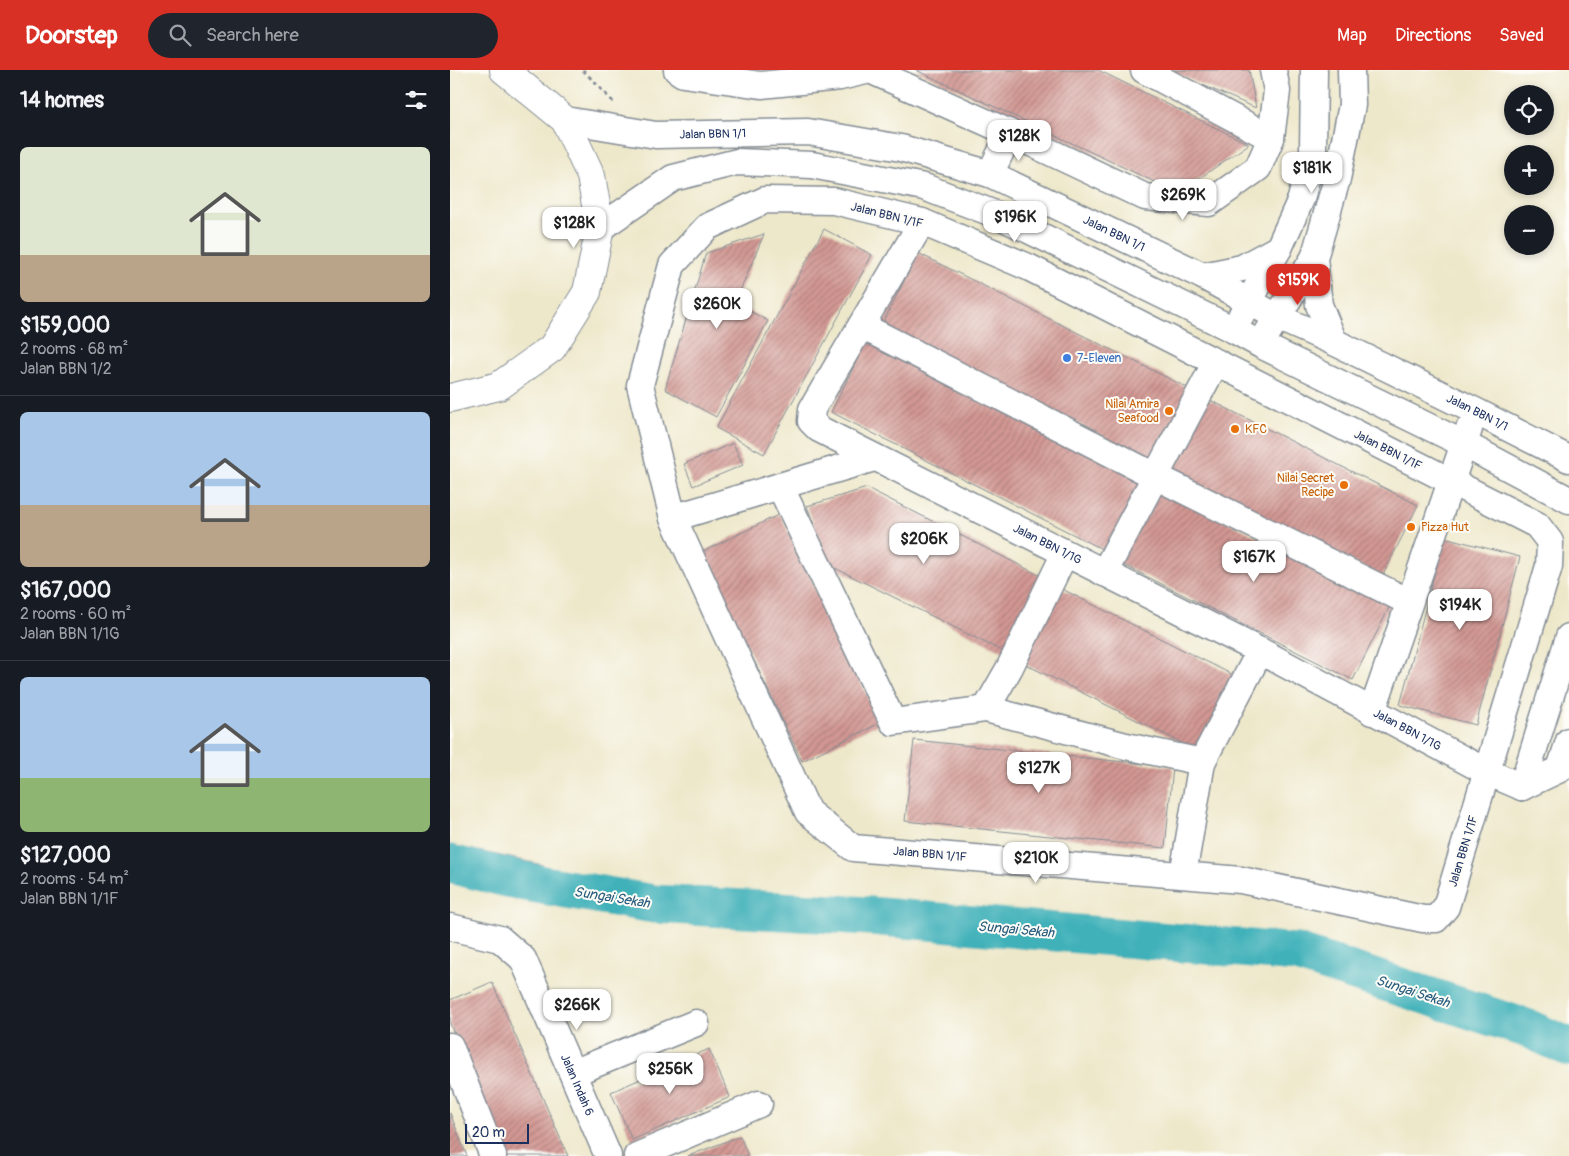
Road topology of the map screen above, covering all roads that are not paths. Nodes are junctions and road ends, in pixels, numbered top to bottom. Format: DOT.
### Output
graph roads {
  1 [pos="504,70"];
  2 [pos="677,70"];
  3 [pos="870,70"];
  4 [pos="1273,70"];
  5 [pos="1314,70"];
  6 [pos="1351,70"];
  7 [pos="1151,72"];
  8 [pos="564,120"];
  9 [pos="1010,133"];
  10 [pos="1271,138"];
  11 [pos="990,174"];
  12 [pos="922,222"];
  13 [pos="600,228"];
  14 [pos="1041,237"];
  15 [pos="1279,248"];
  16 [pos="1314,258"];
  17 [pos="1028,267"];
  18 [pos="1203,276"];
  19 [pos="1248,302"];
  20 [pos="1277,317"];
  21 [pos="862,326"];
  22 [pos="1234,330"];
  23 [pos="1334,342"];
  24 [pos="1261,344"];
  25 [pos="1216,362"];
  26 [pos="450,398"];
  27 [pos="1475,411"];
  28 [pos="1464,444"];
  29 [pos="874,458"];
  30 [pos="1569,459"];
  31 [pos="1155,476"];
  32 [pos="1450,481"];
  33 [pos="780,486"];
  34 [pos="1569,500"];
  35 [pos="673,518"];
  36 [pos="1065,553"];
  37 [pos="1104,572"];
  38 [pos="1409,602"];
  39 [pos="1569,637"];
  40 [pos="1260,651"];
  41 [pos="986,709"];
  42 [pos="1372,712"];
  43 [pos="1569,741"];
  44 [pos="1202,762"];
  45 [pos="1487,772"];
  46 [pos="1522,787"];
  47 [pos="1183,875"];
  48 [pos="450,927"];
  49 [pos="696,1023"];
  50 [pos="450,1046"];
  51 [pos="573,1074"];
  52 [pos="759,1104"];
  53 [pos="493,1156"];
  54 [pos="608,1156"];
  55 [pos="637,1156"];
  1 -- 8 [label="main road"];
  2 -- 3 [label="street"];
  3 -- 9 [label="street"];
  4 -- 10 [label="street"];
  5 -- 15 [label="street"];
  6 -- 16 [label="street"];
  7 -- 10 [label="street"];
  8 -- 11 [label="street, Jalan BBN 1/1"];
  8 -- 13 [label="main road"];
  9 -- 10 [label="street"];
  9 -- 11 [label="street"];
  11 -- 18 [label="street, Jalan BBN 1/1"];
  12 -- 17 [label="street, Jalan BBN 1/1F"];
  12 -- 21 [label="street, Jalan BBN 1/1G"];
  12 -- 35 [label="street, Jalan BBN 1/1F"];
  13 -- 14 [label="street"];
  13 -- 26 [label="main road"];
  14 -- 17 [label="street"];
  14 -- 22 [label="street"];
  15 -- 18 [label="street"];
  15 -- 19 [label="street"];
  16 -- 20 [label="street"];
  16 -- 23 [label="street"];
  17 -- 25 [label="street, Jalan BBN 1/1F"];
  18 -- 19 [label="street, Jalan BBN 1/1"];
  19 -- 20 [label="street, Jalan BBN 1/1"];
  19 -- 22 [label="street"];
  20 -- 23 [label="street, Jalan BBN 1/1"];
  20 -- 24 [label="street"];
  21 -- 29 [label="street, Jalan BBN 1/1G"];
  21 -- 31 [label="street"];
  22 -- 24 [label="street"];
  23 -- 27 [label="street, Jalan BBN 1/1"];
  24 -- 28 [label="street"];
  25 -- 31 [label="street"];
  25 -- 32 [label="street, Jalan BBN 1/1F"];
  27 -- 28 [label="street"];
  27 -- 30 [label="street, Jalan BBN 1/1"];
  28 -- 32 [label="street"];
  28 -- 34 [label="street"];
  29 -- 33 [label="street"];
  29 -- 36 [label="street, Jalan BBN 1/1G"];
  31 -- 37 [label="street"];
  31 -- 38 [label="street"];
  32 -- 38 [label="street"];
  32 -- 45 [label="street, Jalan BBN 1/1F"];
  33 -- 35 [label="street"];
  33 -- 41 [label="street"];
  35 -- 47 [label="street, Jalan BBN 1/1F"];
  36 -- 37 [label="street, Jalan BBN 1/1G"];
  36 -- 41 [label="street"];
  37 -- 40 [label="street, Jalan BBN 1/1G"];
  38 -- 42 [label="street"];
  39 -- 46 [label="street"];
  40 -- 42 [label="street, Jalan BBN 1/1G"];
  40 -- 44 [label="street"];
  41 -- 44 [label="street"];
  42 -- 45 [label="street, Jalan BBN 1/1G"];
  43 -- 46 [label="street"];
  44 -- 47 [label="street"];
  45 -- 46 [label="street, Jalan BBN 1/1G"];
  45 -- 47 [label="street, Jalan BBN 1/1F"];
  48 -- 51 [label="street, Jalan Indah 6"];
  49 -- 51 [label="street"];
  50 -- 53 [label="street"];
  51 -- 54 [label="street, Jalan Indah 6"];
  52 -- 55 [label="street"];
}
